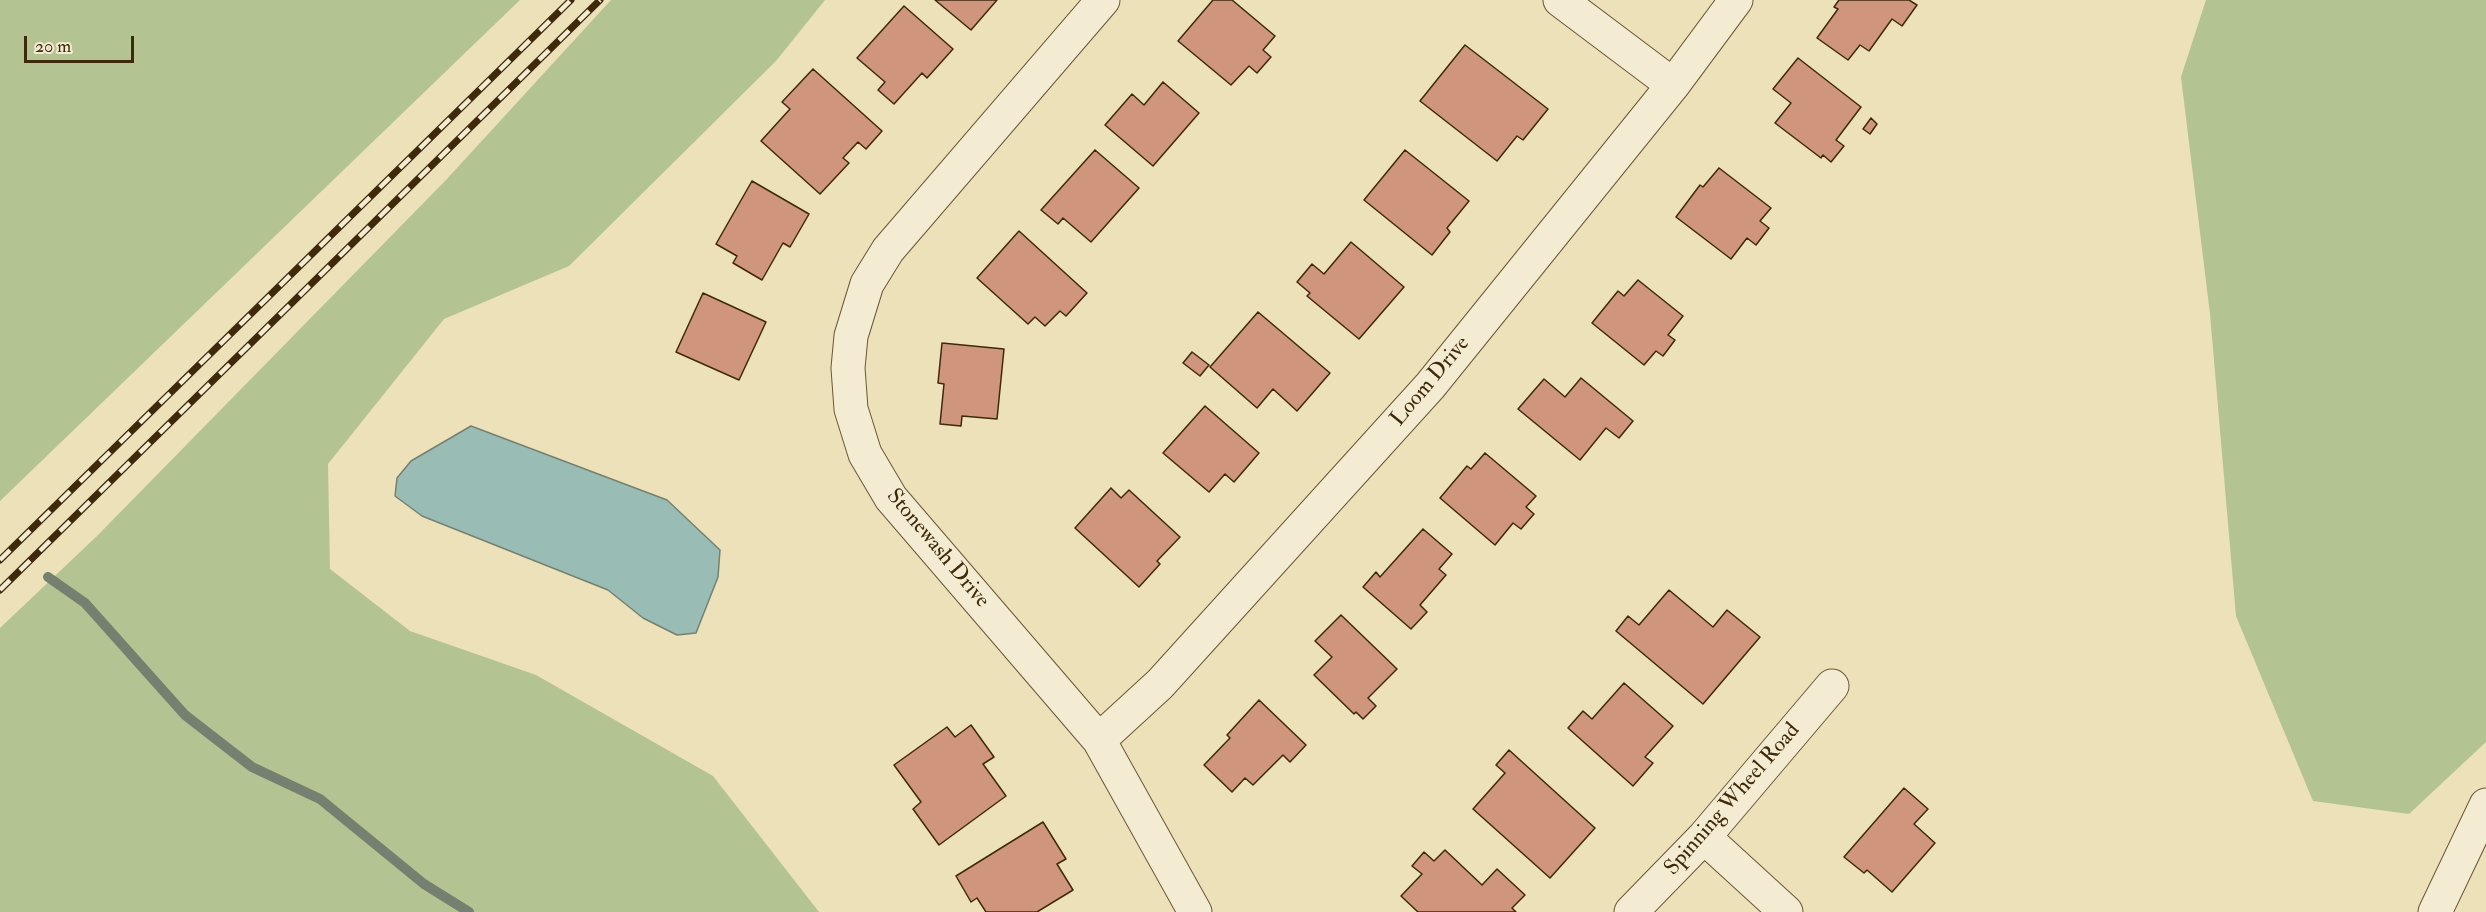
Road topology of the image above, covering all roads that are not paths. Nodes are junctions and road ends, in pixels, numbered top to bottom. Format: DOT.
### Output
graph roads {
  1 [pos="1103,0"];
  2 [pos="1560,0"];
  3 [pos="1736,0"];
  4 [pos="1672,86"];
  5 [pos="1832,686"];
  6 [pos="1099,740"];
  7 [pos="2486,806"];
  8 [pos="1704,837"];
  9 [pos="1195,912"];
  10 [pos="1631,912"];
  11 [pos="1786,912"];
  12 [pos="2435,912"];
  1 -- 6 [label="street, Stonewash Drive"];
  2 -- 4 [label="street"];
  3 -- 4 [label="street, Loom Drive"];
  4 -- 6 [label="street, Loom Drive"];
  5 -- 8 [label="street, Spinning Wheel Road"];
  6 -- 9 [label="street, Stonewash Drive"];
  7 -- 12 [label="street"];
  8 -- 10 [label="street, Spinning Wheel Road"];
  8 -- 11 [label="street"];
}
